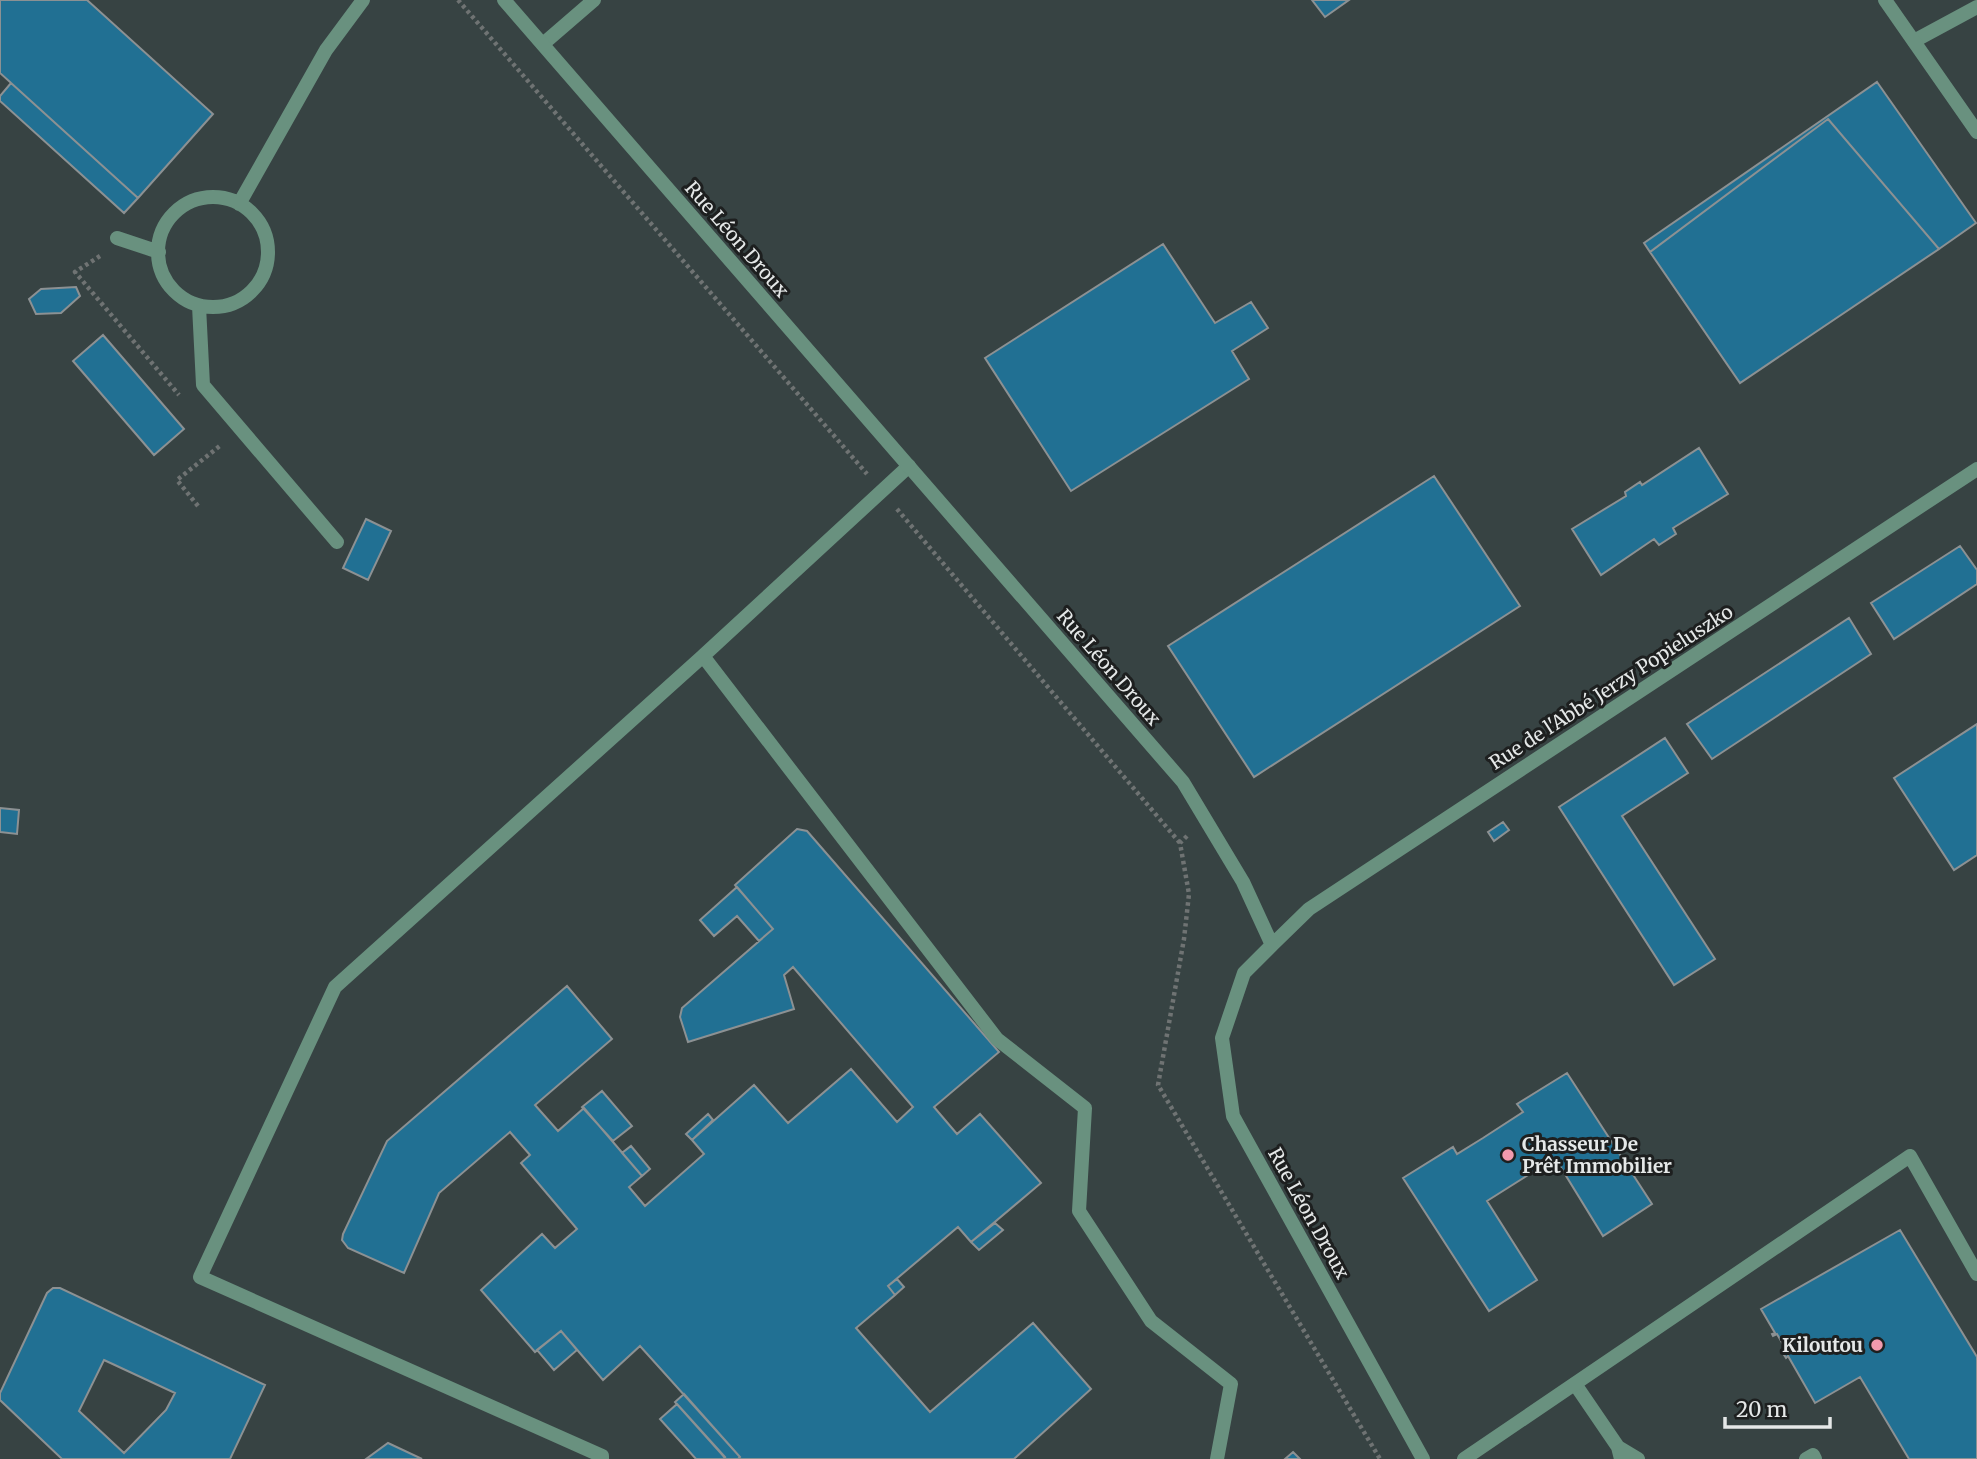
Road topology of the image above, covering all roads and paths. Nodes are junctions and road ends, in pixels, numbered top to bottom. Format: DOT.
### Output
graph roads {
  1 [pos="363,0"];
  2 [pos="458,0"];
  3 [pos="504,0"];
  4 [pos="594,0"];
  5 [pos="1885,0"];
  6 [pos="1977,7"];
  7 [pos="1914,41"];
  8 [pos="543,44"];
  9 [pos="1977,132"];
  10 [pos="239,204"];
  11 [pos="120,239"];
  12 [pos="159,252"];
  13 [pos="199,306"];
  14 [pos="187,404"];
  15 [pos="230,455"];
  16 [pos="909,466"];
  17 [pos="1977,469"];
  18 [pos="882,491"];
  19 [pos="198,506"];
  20 [pos="337,542"];
  21 [pos="703,656"];
  22 [pos="1180,843"];
  23 [pos="1272,945"];
  24 [pos="1977,1274"];
  25 [pos="1575,1384"];
  26 [pos="1619,1453"];
  27 [pos="602,1459"];
  28 [pos="1217,1459"];
  29 [pos="1423,1459"];
  30 [pos="1464,1459"];
  31 [pos="1637,1459"];
  32 [pos="1806,1459"];
  33 [pos="1815,1459"];
  1 -- 10 [label="street"];
  2 -- 18 [label="path"];
  3 -- 8 [label="street, Rue Léon Droux"];
  4 -- 8 [label="street"];
  5 -- 7 [label="street"];
  6 -- 7 [label="street"];
  7 -- 9 [label="street"];
  8 -- 16 [label="street, Rue Léon Droux"];
  10 -- 12 [label="street"];
  10 -- 13 [label="street"];
  11 -- 12 [label="street"];
  11 -- 14 [label="path"];
  12 -- 13 [label="street"];
  13 -- 20 [label="street"];
  15 -- 19 [label="path"];
  16 -- 18 [label="street"];
  16 -- 23 [label="street, Rue Léon Droux"];
  17 -- 23 [label="street, Rue de l'Abbé Jerzy Popieluszko"];
  18 -- 21 [label="street"];
  18 -- 22 [label="path"];
  21 -- 27 [label="street"];
  21 -- 28 [label="street"];
  23 -- 29 [label="street, Rue Léon Droux"];
  24 -- 25 [label="street"];
  25 -- 26 [label="street"];
  25 -- 30 [label="street"];
  26 -- 31 [label="street"];
  32 -- 33 [label="street"];
}
